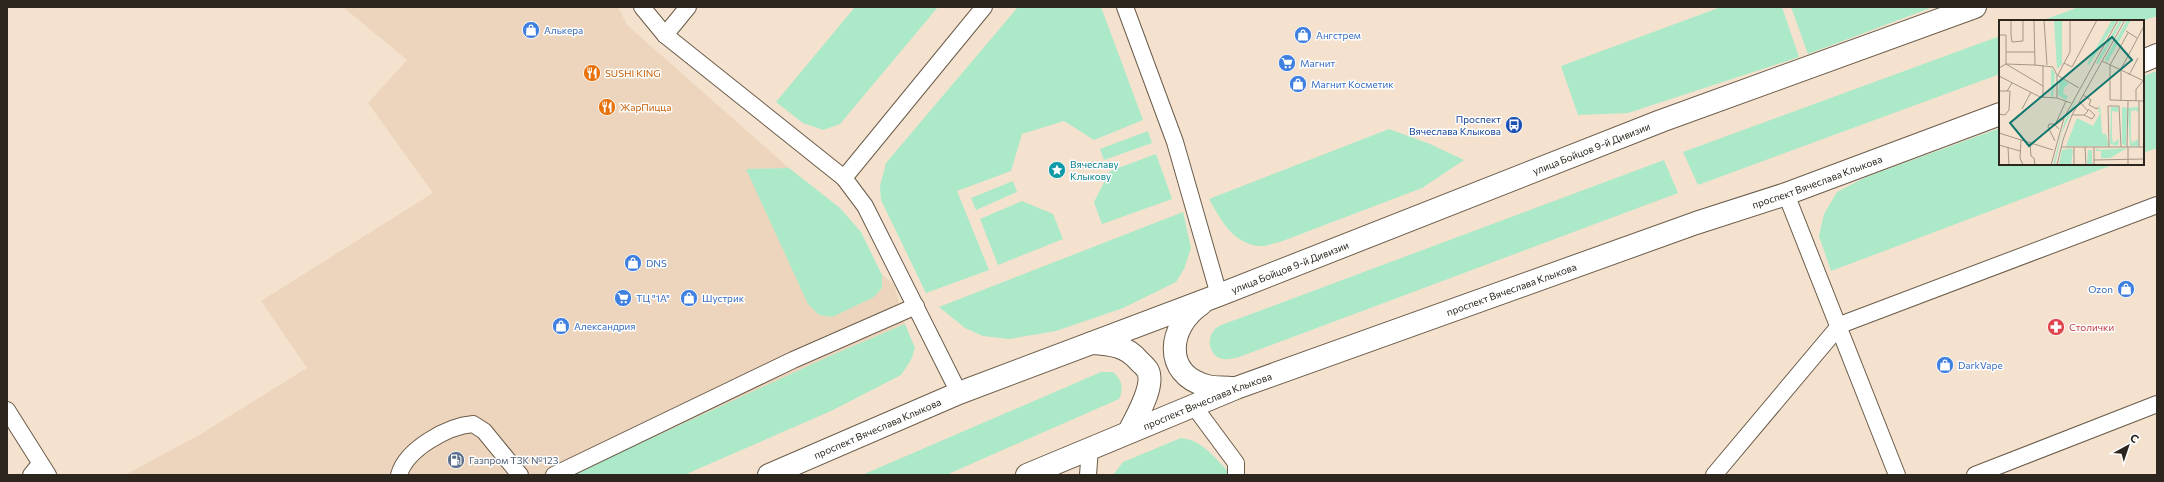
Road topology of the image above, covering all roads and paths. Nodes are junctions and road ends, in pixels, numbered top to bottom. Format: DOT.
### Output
graph roads {
  1 [pos="642,7"];
  2 [pos="688,7"];
  3 [pos="984,7"];
  4 [pos="1125,7"];
  5 [pos="1976,7"];
  6 [pos="665,35"];
  7 [pos="2157,56"];
  8 [pos="2144,61"];
  9 [pos="1999,114"];
  10 [pos="844,178"];
  11 [pos="1786,194"];
  12 [pos="2157,205"];
  13 [pos="1215,296"];
  14 [pos="916,306"];
  15 [pos="1840,326"];
  16 [pos="1090,342"];
  17 [pos="1236,388"];
  18 [pos="959,393"];
  19 [pos="2157,404"];
  20 [pos="1193,405"];
  21 [pos="7,410"];
  22 [pos="1129,432"];
  23 [pos="1090,448"];
  24 [pos="40,471"];
  25 [pos="399,475"];
  26 [pos="520,475"];
  27 [pos="554,475"];
  28 [pos="769,475"];
  29 [pos="1026,475"];
  30 [pos="1088,475"];
  31 [pos="1236,475"];
  32 [pos="1714,475"];
  33 [pos="1897,475"];
  34 [pos="1976,475"];
  1 -- 6 [label="lane"];
  2 -- 6 [label="lane"];
  3 -- 10 [label="lane"];
  4 -- 13 [label="lane"];
  5 -- 13 [label="main road, улица Бойцов 9-й Дивизии"];
  6 -- 10 [label="lane"];
  7 -- 8 [label="main road"];
  9 -- 11 [label="main road, проспект Вячеслава Клыкова"];
  10 -- 14 [label="lane"];
  11 -- 15 [label="lane"];
  11 -- 17 [label="main road, проспект Вячеслава Клыкова"];
  12 -- 15 [label="lane"];
  13 -- 16 [label="main road, проспект Вячеслава Клыкова"];
  13 -- 17 [label="main road"];
  14 -- 18 [label="lane"];
  14 -- 27 [label="lane"];
  15 -- 32 [label="lane"];
  15 -- 33 [label="lane"];
  16 -- 18 [label="main road, проспект Вячеслава Клыкова"];
  16 -- 22 [label="main road"];
  17 -- 20 [label="main road, проспект Вячеслава Клыкова"];
  18 -- 28 [label="main road, проспект Вячеслава Клыкова"];
  19 -- 34 [label="lane"];
  20 -- 22 [label="main road, проспект Вячеслава Клыкова"];
  20 -- 31 [label="lane"];
  21 -- 24 [label="lane"];
  22 -- 23 [label="main road, проспект Вячеслава Клыкова"];
  23 -- 29 [label="main road, проспект Вячеслава Клыкова"];
  23 -- 30 [label="lane"];
  25 -- 26 [label="lane"];
}
